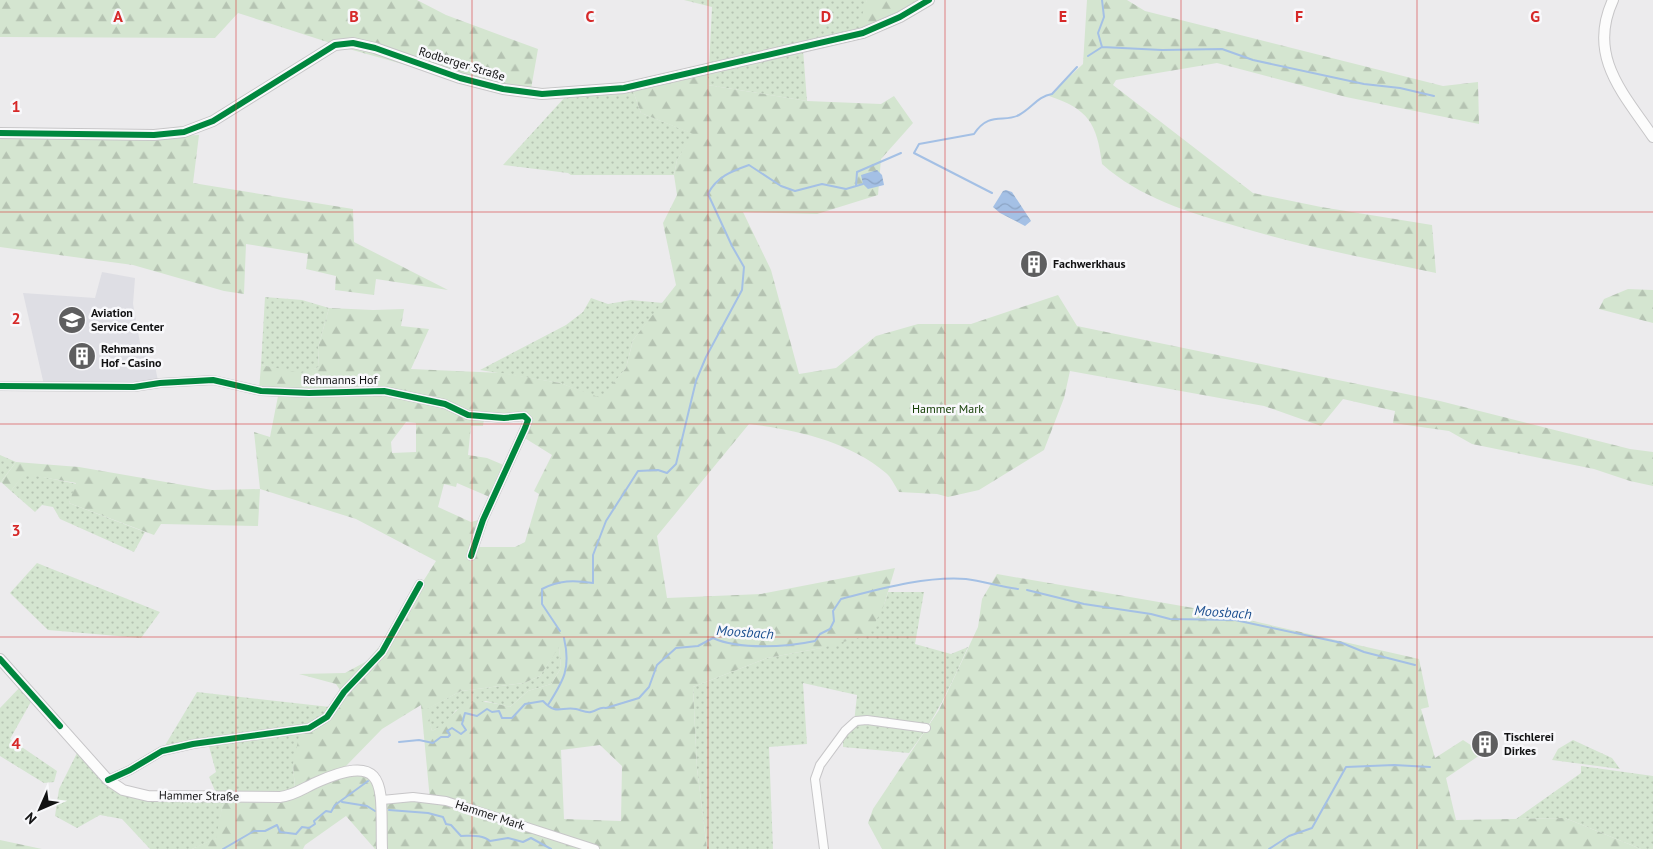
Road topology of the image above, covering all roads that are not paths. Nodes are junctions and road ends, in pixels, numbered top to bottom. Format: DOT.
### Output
graph roads {
  1 [pos="929,0"];
  2 [pos="1613,0"];
  3 [pos="0,133"];
  4 [pos="1653,136"];
  5 [pos="0,386"];
  6 [pos="472,556"];
  7 [pos="420,584"];
  8 [pos="0,659"];
  9 [pos="926,728"];
  10 [pos="108,780"];
  11 [pos="382,800"];
  12 [pos="382,849"];
  13 [pos="595,849"];
  14 [pos="824,849"];
  1 -- 3 [label="street, Rodberger Straße"];
  2 -- 4 [label="street"];
  5 -- 6 [label="street, Rehmanns Hof"];
  7 -- 10 [label="street"];
  8 -- 10 [label="street, Hammer Straße"];
  9 -- 14 [label="street"];
  10 -- 11 [label="street, Hammer Straße"];
  11 -- 12 [label="street, Hammer Straße"];
  11 -- 13 [label="street, Hammer Mark"];
}
